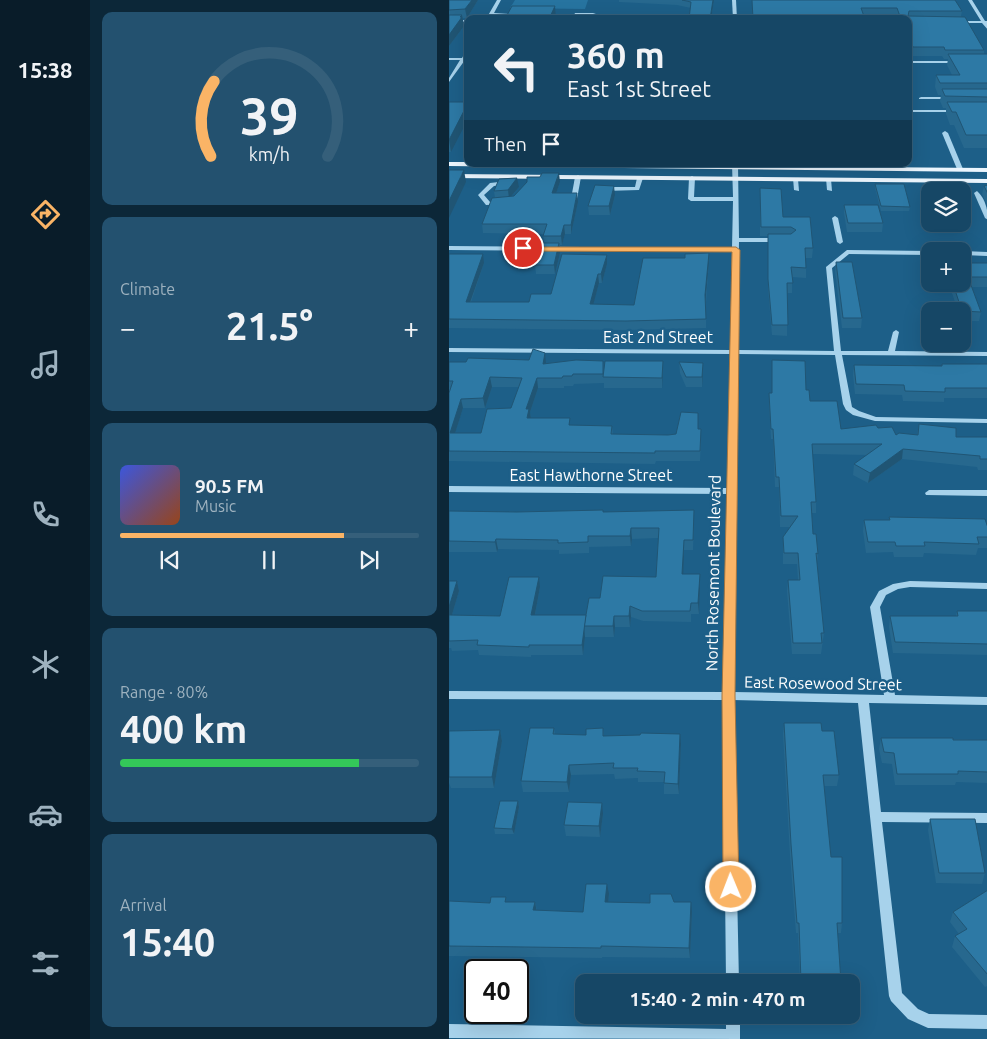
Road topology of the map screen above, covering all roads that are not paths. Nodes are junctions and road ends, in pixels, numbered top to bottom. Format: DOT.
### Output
graph roads {
  1 [pos="499,0"];
  2 [pos="734,0"];
  3 [pos="970,0"];
  4 [pos="491,14"];
  5 [pos="508,14"];
  6 [pos="575,14"];
  7 [pos="596,15"];
  8 [pos="735,15"];
  9 [pos="449,21"];
  10 [pos="464,21"];
  11 [pos="956,22"];
  12 [pos="985,22"];
  13 [pos="987,29"];
  14 [pos="449,59"];
  15 [pos="464,59"];
  16 [pos="464,60"];
  17 [pos="912,62"];
  18 [pos="967,62"];
  19 [pos="449,81"];
  20 [pos="921,98"];
  21 [pos="958,98"];
  22 [pos="912,111"];
  23 [pos="967,111"];
  24 [pos="945,133"];
  25 [pos="449,164"];
  26 [pos="464,164"];
  27 [pos="735,167"];
  28 [pos="862,167"];
  29 [pos="959,169"];
  30 [pos="987,170"];
  31 [pos="449,176"];
  32 [pos="578,177"];
  33 [pos="640,178"];
  34 [pos="692,178"];
  35 [pos="735,178"];
  36 [pos="795,179"];
  37 [pos="510,180"];
  38 [pos="828,180"];
  39 [pos="987,181"];
  40 [pos="522,184"];
  41 [pos="596,188"];
  42 [pos="797,190"];
  43 [pos="830,190"];
  44 [pos="977,193"];
  45 [pos="574,198"];
  46 [pos="735,199"];
  47 [pos="504,204"];
  48 [pos="835,218"];
  49 [pos="987,218"];
  50 [pos="782,240"];
  51 [pos="840,242"];
  52 [pos="736,245"];
  53 [pos="449,248"];
  54 [pos="921,253"];
  55 [pos="971,253"];
  56 [pos="987,254"];
  57 [pos="896,332"];
  58 [pos="449,350"];
  59 [pos="734,351"];
  60 [pos="838,352"];
  61 [pos="891,353"];
  62 [pos="987,354"];
  63 [pos="987,421"];
  64 [pos="449,489"];
  65 [pos="732,491"];
  66 [pos="929,493"];
  67 [pos="987,494"];
  68 [pos="987,586"];
  69 [pos="449,695"];
  70 [pos="729,696"];
  71 [pos="863,699"];
  72 [pos="890,699"];
  73 [pos="987,701"];
  74 [pos="876,817"];
  75 [pos="987,818"];
  76 [pos="732,974"];
  77 [pos="987,1022"];
  78 [pos="733,1024"];
  79 [pos="449,1031"];
  80 [pos="733,1038"];
  1 -- 4 [label="street"];
  2 -- 8 [label="street"];
  3 -- 12 [label="street"];
  4 -- 5 [label="street"];
  6 -- 7 [label="street"];
  9 -- 10 [label="street"];
  11 -- 12 [label="street"];
  12 -- 13 [label="street"];
  14 -- 15 [label="street"];
  16 -- 19 [label="street"];
  17 -- 18 [label="street"];
  20 -- 21 [label="street"];
  22 -- 23 [label="street"];
  24 -- 29 [label="street"];
  25 -- 26 [label="main road"];
  27 -- 35 [label="street, North Rosemont Boulevard"];
  28 -- 29 [label="main road"];
  29 -- 30 [label="main road"];
  31 -- 37 [label="main road"];
  32 -- 33 [label="main road"];
  32 -- 37 [label="main road"];
  32 -- 45 [label="street"];
  33 -- 34 [label="main road"];
  33 -- 41 [label="street"];
  34 -- 35 [label="main road"];
  34 -- 46 [label="street"];
  35 -- 36 [label="main road"];
  35 -- 46 [label="street, North Rosemont Boulevard"];
  36 -- 38 [label="main road"];
  36 -- 42 [label="street"];
  37 -- 40 [label="street"];
  37 -- 47 [label="street"];
  38 -- 39 [label="main road"];
  38 -- 43 [label="street"];
  44 -- 49 [label="street"];
  46 -- 52 [label="street, North Rosemont Boulevard"];
  48 -- 51 [label="street"];
  50 -- 52 [label="street"];
  52 -- 53 [label="street"];
  52 -- 59 [label="street, North Rosemont Boulevard"];
  54 -- 60 [label="street"];
  55 -- 56 [label="street"];
  57 -- 61 [label="street"];
  58 -- 59 [label="street, East 2nd Street"];
  59 -- 60 [label="street, East 2nd Street"];
  59 -- 65 [label="street, North Rosemont Boulevard"];
  60 -- 61 [label="street, East 2nd Street"];
  60 -- 63 [label="street"];
  61 -- 62 [label="street, East 2nd Street"];
  64 -- 65 [label="street, East Hawthorne Street"];
  65 -- 70 [label="street, North Rosemont Boulevard"];
  66 -- 67 [label="street"];
  68 -- 72 [label="street"];
  69 -- 70 [label="street, East Rosewood Street"];
  70 -- 71 [label="street, East Rosewood Street"];
  70 -- 76 [label="street, North Rosemont Boulevard"];
  71 -- 72 [label="street, East Rosewood Street"];
  71 -- 74 [label="street"];
  72 -- 73 [label="street, East Rosewood Street"];
  74 -- 75 [label="street"];
  74 -- 77 [label="street"];
  78 -- 80 [label="street"];
  79 -- 80 [label="street"];
}
